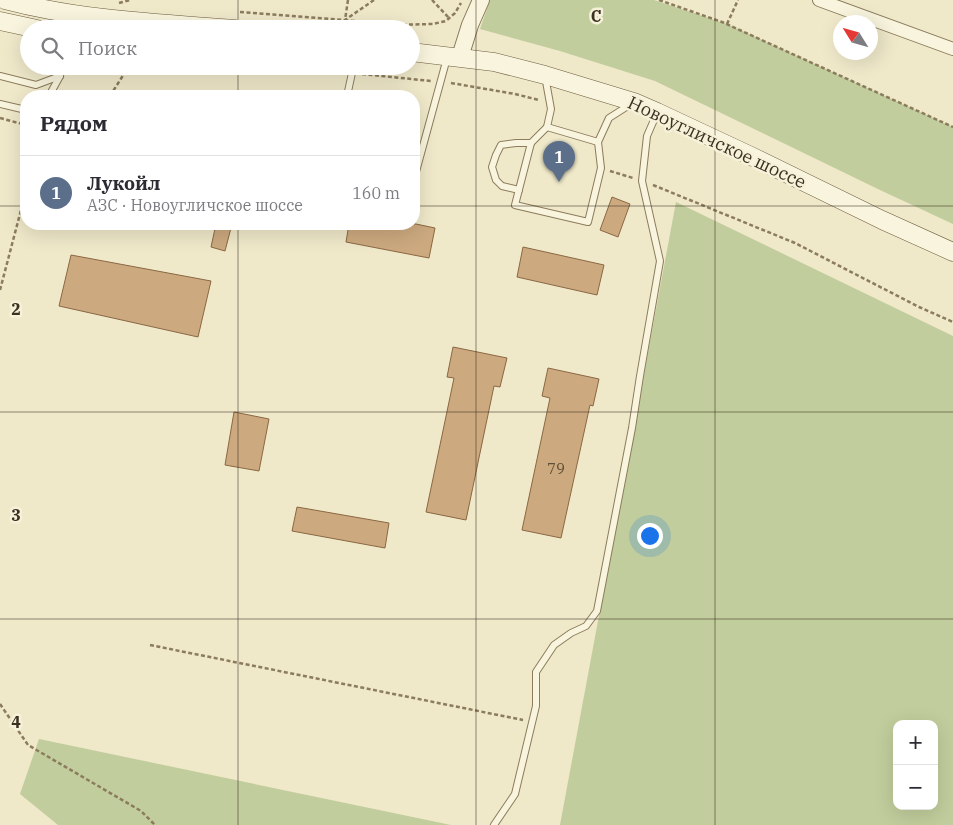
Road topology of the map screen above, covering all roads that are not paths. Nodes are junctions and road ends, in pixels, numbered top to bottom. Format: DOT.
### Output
graph roads {
  1 [pos="5,0"];
  2 [pos="481,0"];
  3 [pos="819,0"];
  4 [pos="114,20"];
  5 [pos="0,21"];
  6 [pos="20,25"];
  7 [pos="953,49"];
  8 [pos="420,53"];
  9 [pos="454,57"];
  10 [pos="352,75"];
  11 [pos="545,75"];
  12 [pos="0,76"];
  13 [pos="60,76"];
  14 [pos="52,90"];
  15 [pos="348,90"];
  16 [pos="634,102"];
  17 [pos="0,104"];
  18 [pos="20,109"];
  19 [pos="657,112"];
  20 [pos="547,127"];
  21 [pos="598,142"];
  22 [pos="531,143"];
  23 [pos="420,156"];
  24 [pos="519,190"];
  25 [pos="953,252"];
  26 [pos="494,825"];
  1 -- 4 [label="main road"];
  2 -- 9 [label="street"];
  3 -- 7 [label="street"];
  5 -- 6 [label="main road"];
  8 -- 9 [label="main road, Новоугличское шоссе"];
  9 -- 11 [label="main road, Новоугличское шоссе"];
  9 -- 23 [label="lane"];
  10 -- 15 [label="lane"];
  11 -- 16 [label="main road, Новоугличское шоссе"];
  11 -- 20 [label="lane"];
  12 -- 13 [label="lane"];
  13 -- 14 [label="lane"];
  16 -- 19 [label="main road, Новоугличское шоссе"];
  16 -- 21 [label="lane"];
  17 -- 18 [label="lane"];
  19 -- 25 [label="main road, Новоугличское шоссе"];
  19 -- 26 [label="lane"];
  20 -- 21 [label="lane"];
  20 -- 22 [label="lane"];
  21 -- 24 [label="lane"];
  22 -- 24 [label="lane"];
  22 -- 24 [label="lane"];
}
